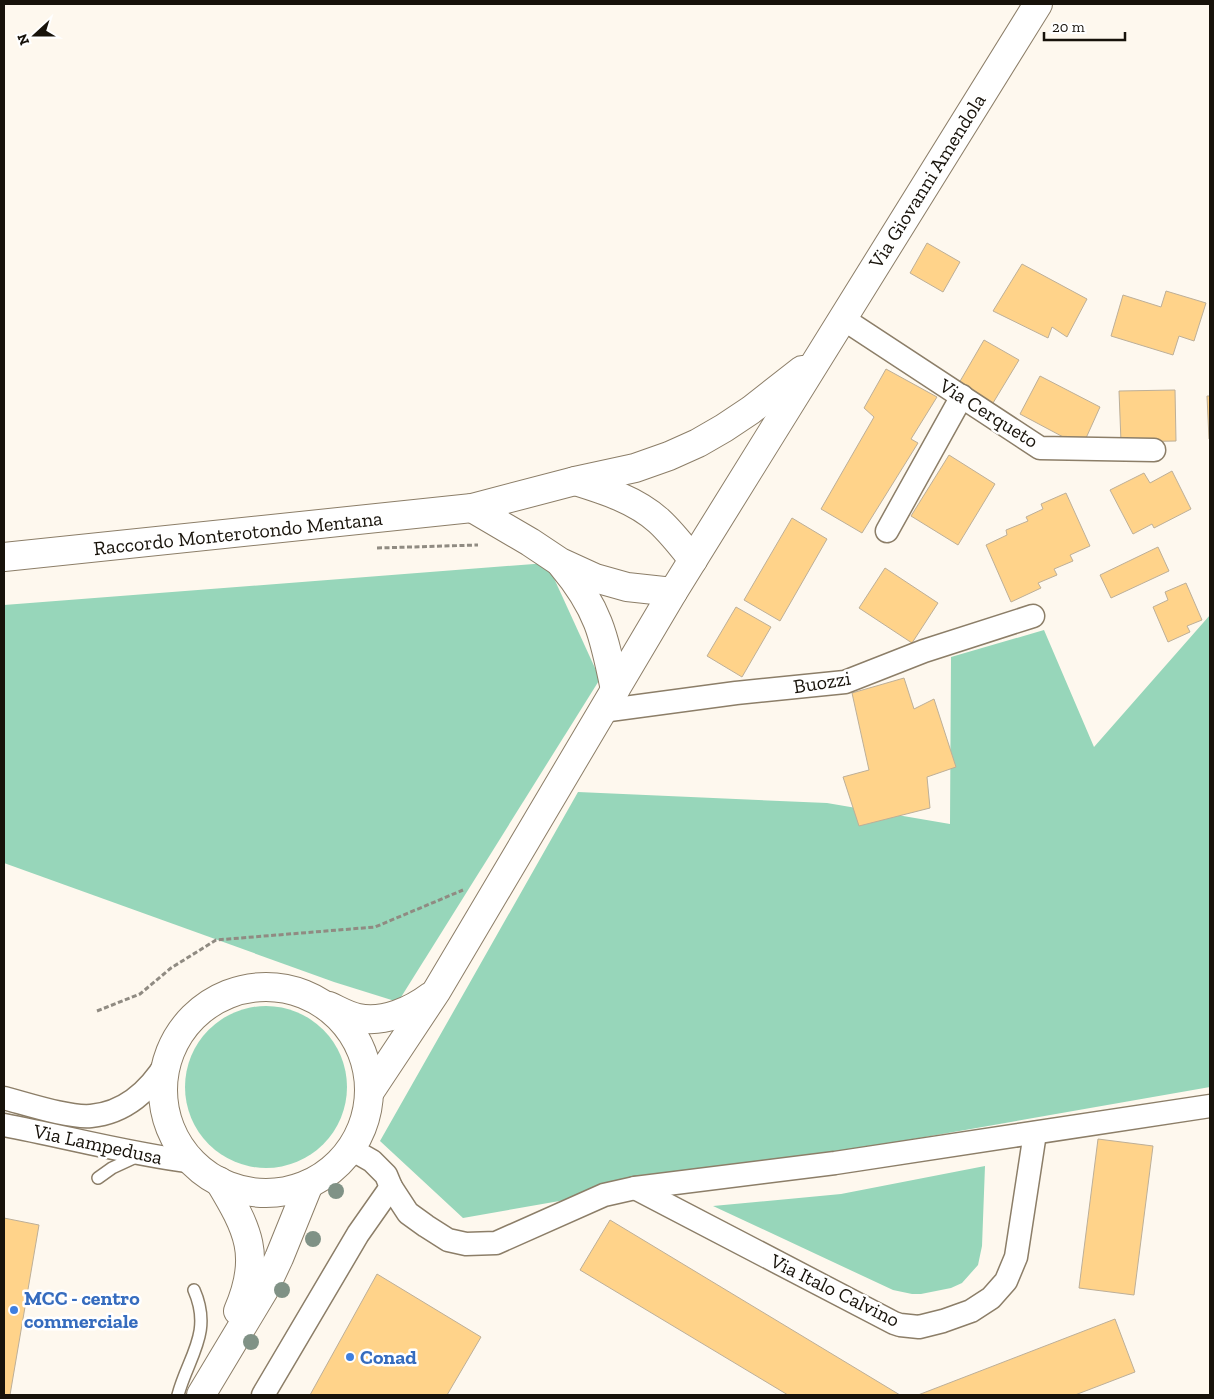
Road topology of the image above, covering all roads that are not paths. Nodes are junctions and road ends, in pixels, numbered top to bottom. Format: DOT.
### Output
graph roads {
  1 [pos="1038,4"];
  2 [pos="842,318"];
  3 [pos="817,358"];
  4 [pos="962,396"];
  5 [pos="1154,450"];
  6 [pos="575,481"];
  7 [pos="472,508"];
  8 [pos="887,531"];
  9 [pos="4,557"];
  10 [pos="693,560"];
  11 [pos="560,562"];
  12 [pos="673,592"];
  13 [pos="1033,616"];
  14 [pos="608,700"];
  15 [pos="436,992"];
  16 [pos="323,1004"];
  17 [pos="167,1062"];
  18 [pos="369,1093"];
  19 [pos="4,1098"];
  20 [pos="1210,1106"];
  21 [pos="4,1125"];
  22 [pos="1035,1133"];
  23 [pos="351,1149"];
  24 [pos="142,1154"];
  25 [pos="193,1162"];
  26 [pos="98,1178"];
  27 [pos="218,1182"];
  28 [pos="309,1184"];
  29 [pos="391,1188"];
  30 [pos="636,1188"];
  31 [pos="194,1290"];
  32 [pos="204,1390"];
  33 [pos="178,1395"];
  34 [pos="263,1395"];
  1 -- 2 [label="main road, Via Giovanni Amendola"];
  2 -- 3 [label="main road, Via Giovanni Amendola"];
  2 -- 4 [label="street, Via Cerqueto"];
  3 -- 6 [label="main road, Raccordo Monterotondo Mentana"];
  3 -- 10 [label="main road, Via Giovanni Amendola"];
  4 -- 5 [label="street, Via Cerqueto"];
  4 -- 8 [label="street"];
  6 -- 7 [label="main road, Raccordo Monterotondo Mentana"];
  6 -- 10 [label="main road"];
  7 -- 9 [label="main road, Raccordo Monterotondo Mentana"];
  7 -- 11 [label="main road"];
  10 -- 12 [label="main road, Via Giovanni Amendola"];
  11 -- 12 [label="main road"];
  11 -- 14 [label="main road"];
  12 -- 14 [label="main road, Via Giovanni Amendola"];
  13 -- 14 [label="street, Buozzi"];
  14 -- 15 [label="main road, Via Giovanni Amendola"];
  15 -- 16 [label="main road"];
  15 -- 18 [label="main road, Via Giovanni Amendola"];
  16 -- 17 [label="main road"];
  16 -- 18 [label="main road"];
  17 -- 19 [label="street, Via Lampedusa"];
  17 -- 25 [label="main road"];
  18 -- 23 [label="main road"];
  20 -- 22 [label="street"];
  21 -- 24 [label="street, Via Lampedusa"];
  22 -- 30 [label="street"];
  22 -- 30 [label="street, Via Italo Calvino"];
  23 -- 28 [label="main road"];
  23 -- 29 [label="street"];
  24 -- 25 [label="street, Via Lampedusa"];
  24 -- 26 [label="lane"];
  25 -- 27 [label="main road"];
  27 -- 28 [label="main road"];
  27 -- 32 [label="main road"];
  28 -- 32 [label="main road"];
  29 -- 30 [label="street"];
  29 -- 34 [label="street"];
  31 -- 33 [label="lane"];
}
